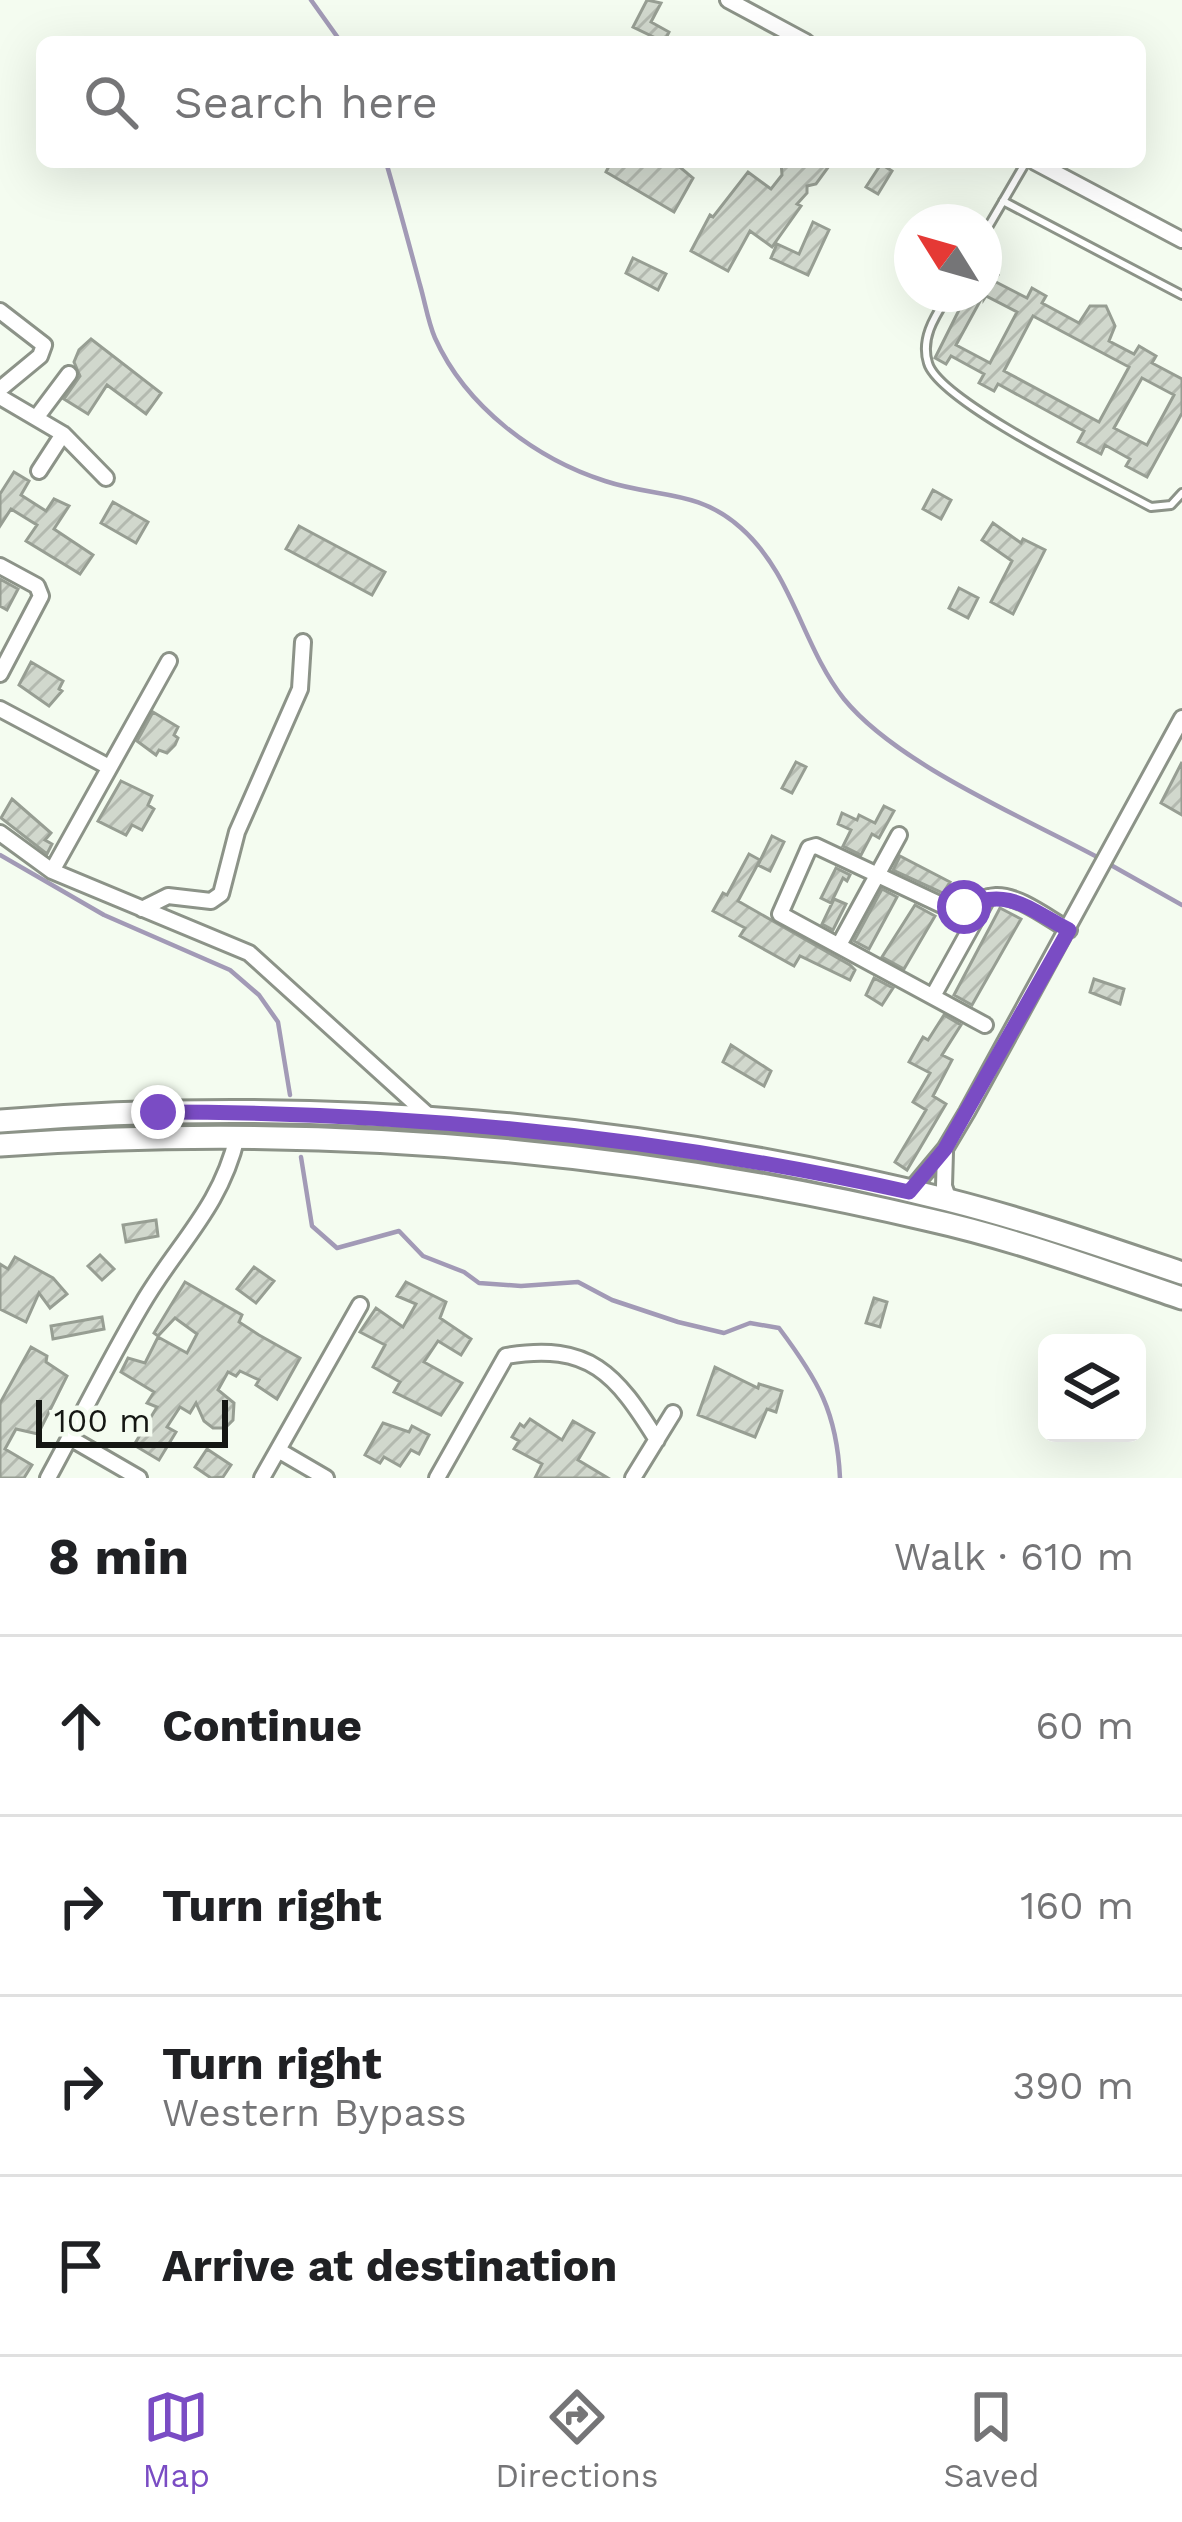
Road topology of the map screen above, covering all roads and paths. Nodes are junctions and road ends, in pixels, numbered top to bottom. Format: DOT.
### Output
graph roads {
  1 [pos="728,0"];
  2 [pos="795,36"];
  3 [pos="1026,168"];
  4 [pos="1042,168"];
  5 [pos="1004,201"];
  6 [pos="1002,204"];
  7 [pos="1182,240"];
  8 [pos="1182,295"];
  9 [pos="0,310"];
  10 [pos="938,312"];
  11 [pos="69,374"];
  12 [pos="0,393"];
  13 [pos="36,418"];
  14 [pos="62,434"];
  15 [pos="39,471"];
  16 [pos="106,478"];
  17 [pos="1182,493"];
  18 [pos="0,566"];
  19 [pos="303,642"];
  20 [pos="169,661"];
  21 [pos="0,674"];
  22 [pos="0,709"];
  23 [pos="1180,728"];
  24 [pos="110,767"];
  25 [pos="0,832"];
  26 [pos="899,835"];
  27 [pos="52,871"];
  28 [pos="878,877"];
  29 [pos="988,897"];
  30 [pos="142,909"];
  31 [pos="1069,930"];
  32 [pos="839,945"];
  33 [pos="933,996"];
  34 [pos="985,1024"];
  35 [pos="434,1120"];
  36 [pos="0,1121"];
  37 [pos="237,1137"];
  38 [pos="0,1145"];
  39 [pos="945,1149"];
  40 [pos="909,1192"];
  41 [pos="949,1200"];
  42 [pos="1182,1274"];
  43 [pos="1182,1298"];
  44 [pos="360,1305"];
  45 [pos="674,1413"];
  46 [pos="70,1438"];
  47 [pos="657,1440"];
  48 [pos="278,1450"];
  49 [pos="48,1478"];
  50 [pos="139,1478"];
  51 [pos="262,1478"];
  52 [pos="326,1478"];
  53 [pos="437,1478"];
  54 [pos="633,1478"];
  1 -- 2 [label="street"];
  3 -- 5 [label="lane"];
  4 -- 7 [label="street"];
  5 -- 6 [label="lane"];
  5 -- 8 [label="lane"];
  9 -- 12 [label="street"];
  10 -- 17 [label="lane"];
  11 -- 13 [label="street"];
  12 -- 13 [label="street"];
  13 -- 14 [label="street"];
  14 -- 15 [label="street"];
  14 -- 16 [label="street"];
  18 -- 21 [label="street"];
  19 -- 30 [label="street"];
  20 -- 24 [label="street"];
  22 -- 24 [label="street"];
  23 -- 31 [label="street"];
  24 -- 27 [label="street"];
  25 -- 27 [label="street"];
  26 -- 28 [label="street"];
  27 -- 30 [label="street"];
  28 -- 29 [label="street"];
  28 -- 32 [label="street"];
  28 -- 32 [label="street"];
  29 -- 31 [label="street"];
  29 -- 33 [label="street"];
  30 -- 35 [label="street"];
  31 -- 39 [label="street"];
  32 -- 33 [label="street"];
  33 -- 34 [label="street"];
  35 -- 36 [label="main road"];
  35 -- 40 [label="main road"];
  37 -- 38 [label="main road"];
  37 -- 43 [label="main road"];
  37 -- 46 [label="street"];
  39 -- 40 [label="street"];
  39 -- 41 [label="street"];
  40 -- 41 [label="main road"];
  41 -- 42 [label="main road"];
  44 -- 48 [label="street"];
  45 -- 47 [label="street"];
  46 -- 49 [label="street"];
  46 -- 50 [label="street"];
  47 -- 53 [label="street"];
  47 -- 54 [label="street"];
  48 -- 51 [label="street"];
  48 -- 52 [label="street"];
}
